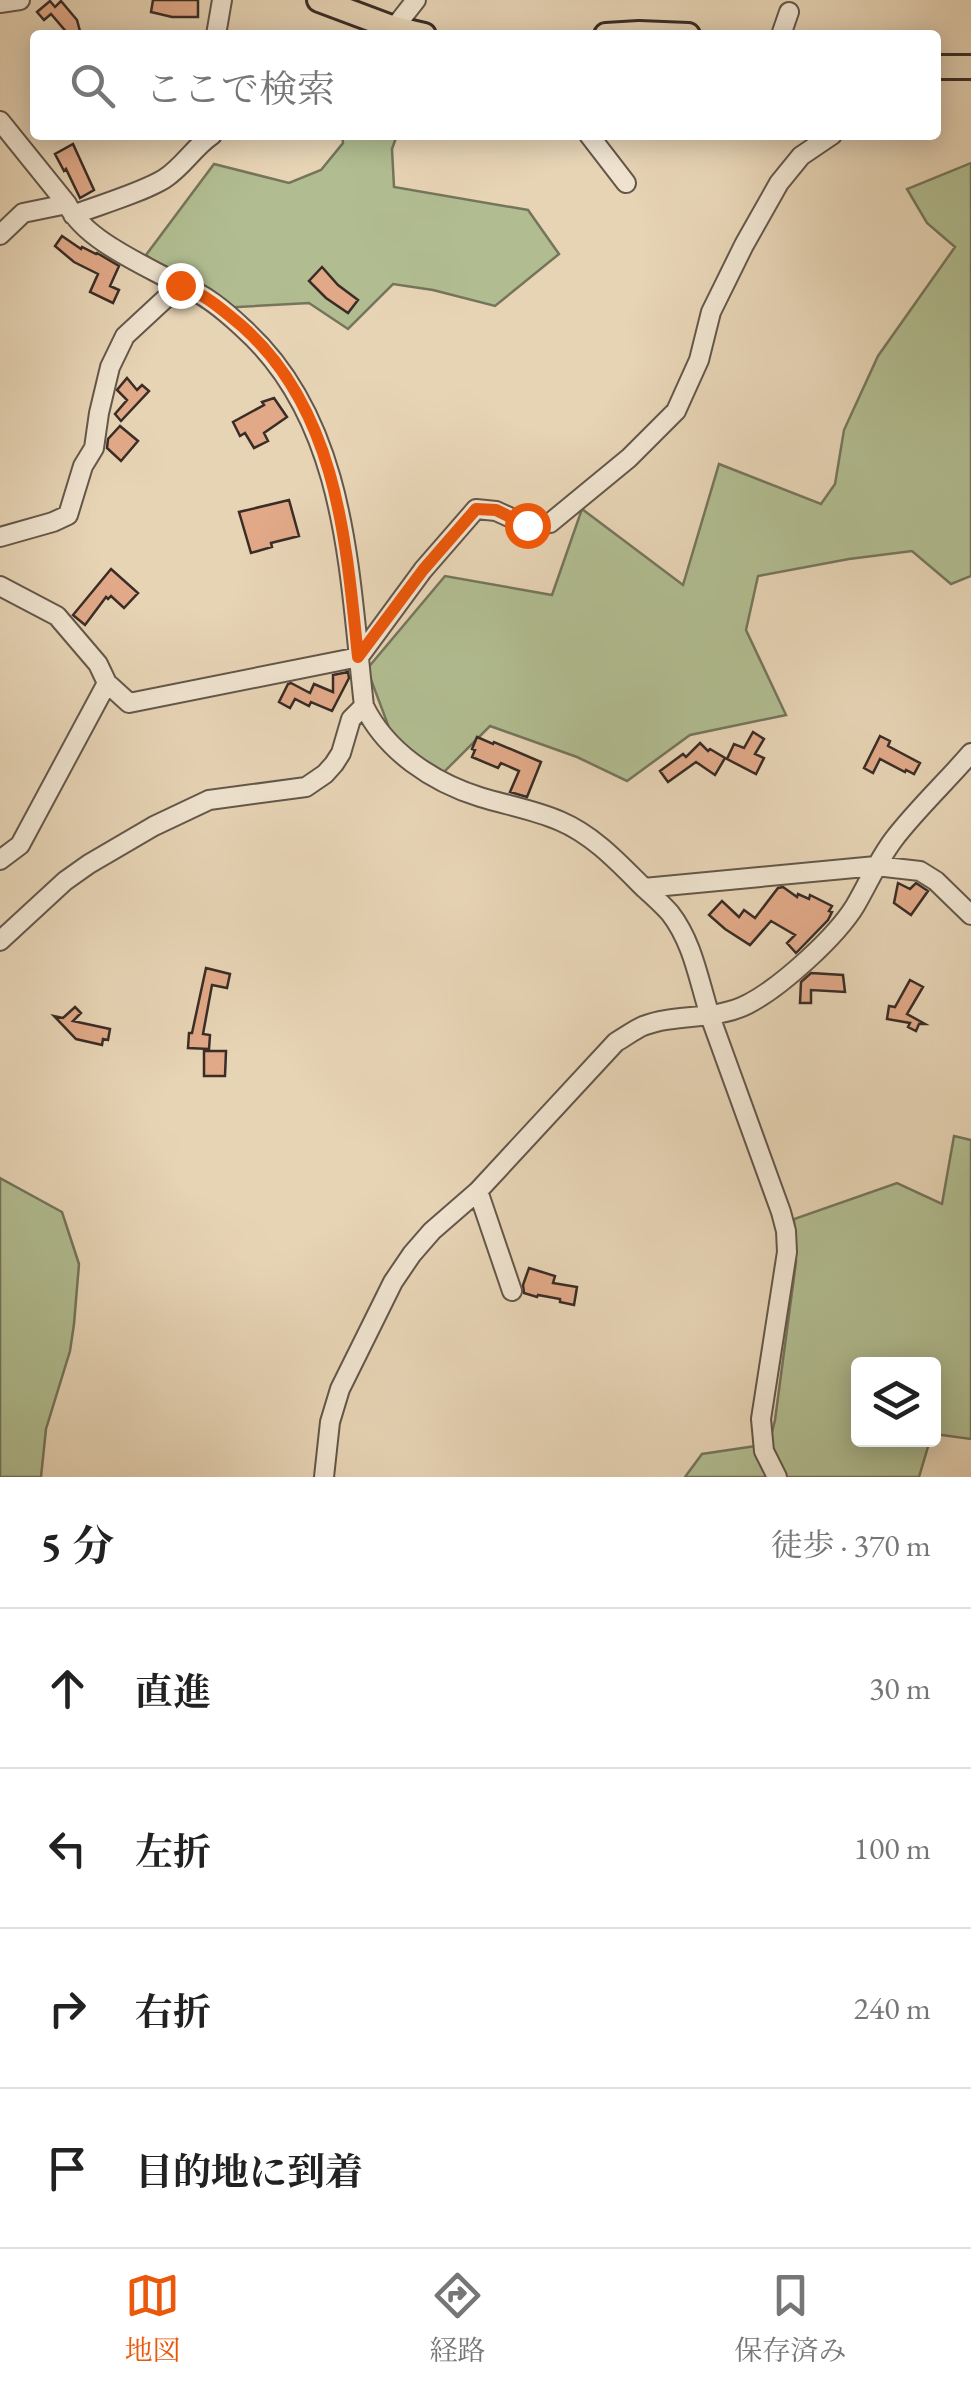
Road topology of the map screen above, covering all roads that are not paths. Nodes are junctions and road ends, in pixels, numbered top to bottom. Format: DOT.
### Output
graph roads {
  1 [pos="20,0"];
  2 [pos="222,0"];
  3 [pos="319,0"];
  4 [pos="416,0"];
  5 [pos="0,3"];
  6 [pos="789,12"];
  7 [pos="217,30"];
  8 [pos="387,30"];
  9 [pos="390,30"];
  10 [pos="783,30"];
  11 [pos="970,63"];
  12 [pos="941,66"];
  13 [pos="0,121"];
  14 [pos="205,140"];
  15 [pos="593,140"];
  16 [pos="825,140"];
  17 [pos="626,183"];
  18 [pos="70,210"];
  19 [pos="0,235"];
  20 [pos="180,285"];
  21 [pos="0,537"];
  22 [pos="0,586"];
  23 [pos="358,657"];
  24 [pos="107,683"];
  25 [pos="364,706"];
  26 [pos="971,753"];
  27 [pos="0,860"];
  28 [pos="876,866"];
  29 [pos="644,888"];
  30 [pos="971,914"];
  31 [pos="0,941"];
  32 [pos="710,1015"];
  33 [pos="478,1191"];
  34 [pos="512,1290"];
  35 [pos="324,1477"];
  36 [pos="777,1477"];
  1 -- 5 [label="street"];
  2 -- 7 [label="street"];
  3 -- 8 [label="main road"];
  4 -- 9 [label="street"];
  6 -- 10 [label="street"];
  11 -- 12 [label="main road"];
  13 -- 18 [label="street"];
  14 -- 18 [label="street"];
  15 -- 17 [label="street"];
  16 -- 23 [label="street"];
  18 -- 19 [label="street"];
  18 -- 20 [label="street"];
  20 -- 21 [label="street"];
  20 -- 23 [label="street"];
  22 -- 24 [label="street"];
  23 -- 24 [label="street"];
  23 -- 25 [label="street"];
  24 -- 27 [label="street"];
  25 -- 29 [label="street"];
  25 -- 31 [label="street"];
  26 -- 28 [label="street"];
  28 -- 29 [label="street"];
  28 -- 30 [label="street"];
  28 -- 32 [label="street"];
  29 -- 32 [label="street"];
  32 -- 33 [label="street"];
  32 -- 36 [label="street"];
  33 -- 34 [label="street"];
  33 -- 35 [label="street"];
}
